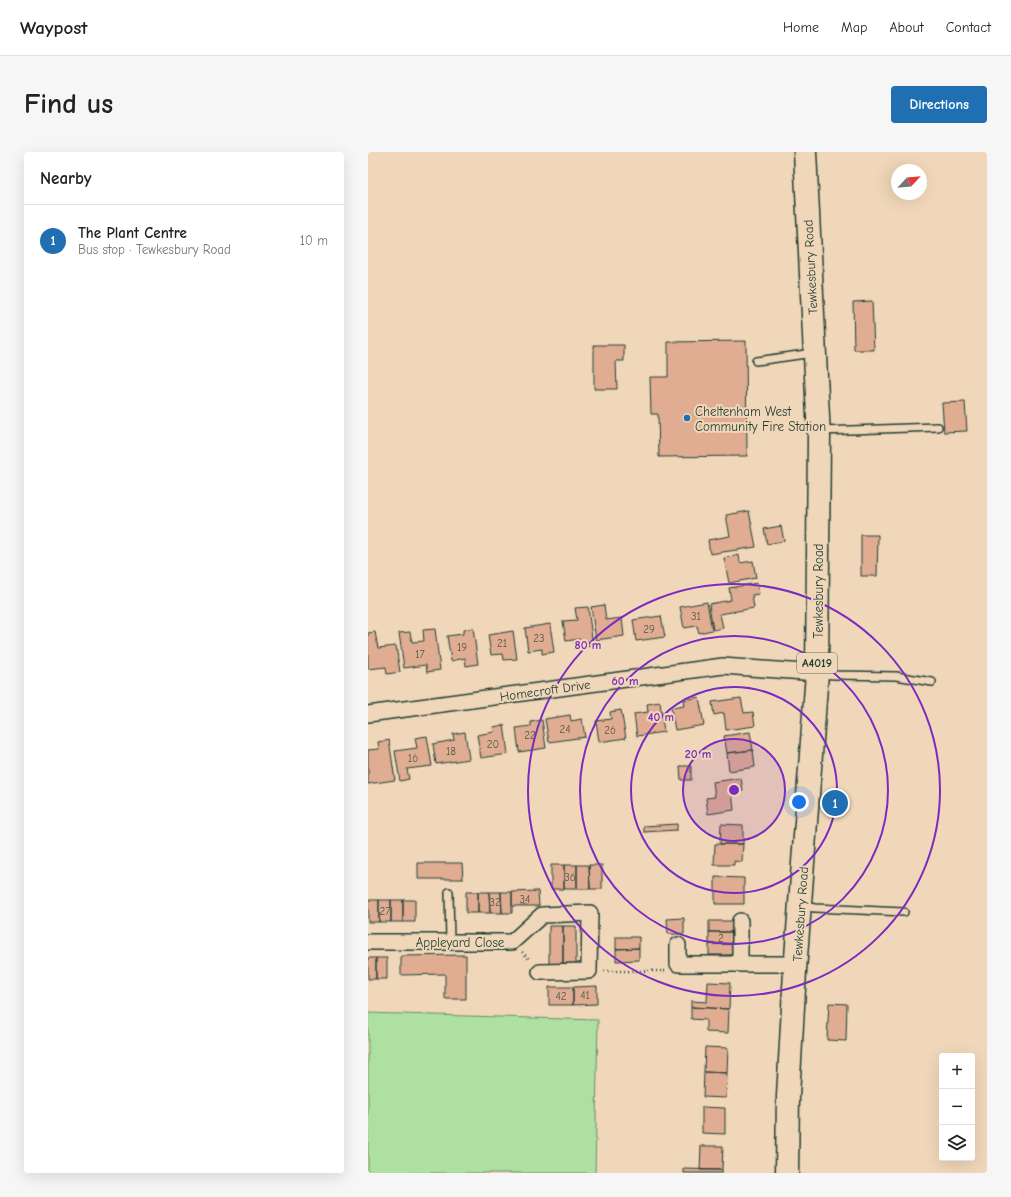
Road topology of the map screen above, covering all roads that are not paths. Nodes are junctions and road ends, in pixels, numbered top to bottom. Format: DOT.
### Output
graph roads {
  1 [pos="805,152"];
  2 [pos="815,353"];
  3 [pos="756,360"];
  4 [pos="938,427"];
  5 [pos="818,432"];
  6 [pos="817,673"];
  7 [pos="932,682"];
  8 [pos="368,714"];
  9 [pos="449,892"];
  10 [pos="800,905"];
  11 [pos="904,912"];
  12 [pos="740,920"];
  13 [pos="368,942"];
  14 [pos="450,942"];
  15 [pos="678,944"];
  16 [pos="740,963"];
  17 [pos="796,964"];
  18 [pos="540,972"];
  19 [pos="787,1173"];
  1 -- 2 [label="highway, Tewkesbury Road / A4019"];
  2 -- 3 [label="lane"];
  2 -- 5 [label="highway, Tewkesbury Road / A4019"];
  4 -- 5 [label="lane"];
  5 -- 6 [label="highway, Tewkesbury Road / A4019"];
  6 -- 7 [label="lane"];
  6 -- 8 [label="street, Homecroft Drive"];
  6 -- 10 [label="highway, Tewkesbury Road / A4019"];
  9 -- 14 [label="lane"];
  10 -- 11 [label="lane"];
  10 -- 17 [label="highway, Tewkesbury Road / A4019"];
  12 -- 16 [label="street"];
  13 -- 14 [label="street, Appleyard Close"];
  14 -- 18 [label="street, Appleyard Close"];
  15 -- 16 [label="street"];
  16 -- 17 [label="street"];
  17 -- 19 [label="highway, Tewkesbury Road / A4019"];
}
